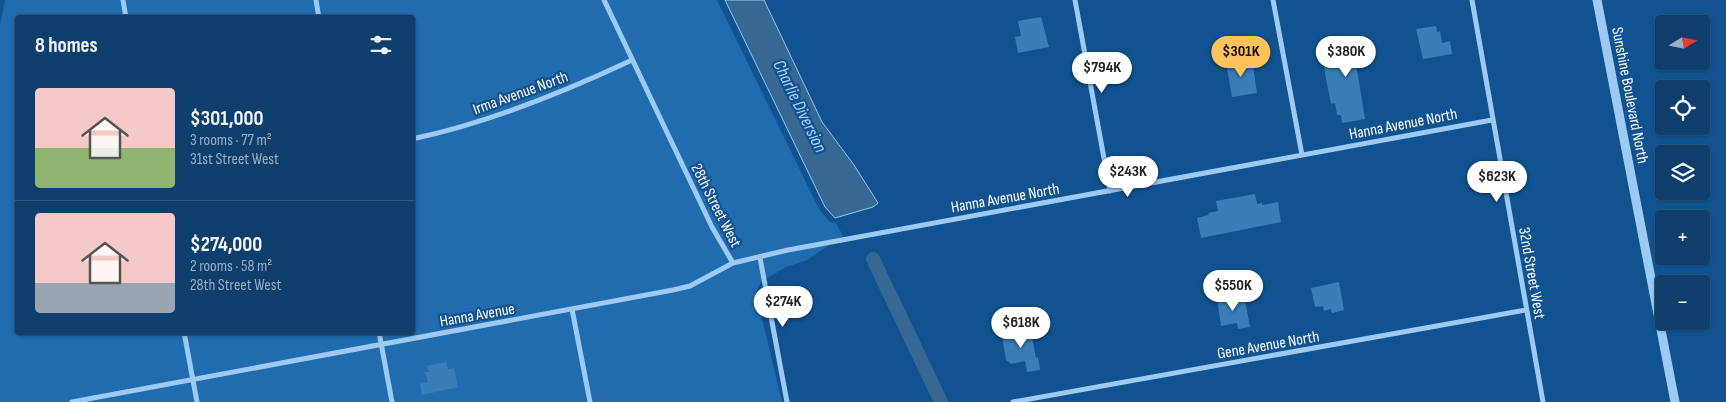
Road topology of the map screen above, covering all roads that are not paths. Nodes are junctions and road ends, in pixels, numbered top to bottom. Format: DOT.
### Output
graph roads {
  1 [pos="123,0"];
  2 [pos="316,0"];
  3 [pos="604,0"];
  4 [pos="1075,0"];
  5 [pos="1273,0"];
  6 [pos="1472,0"];
  7 [pos="1598,0"];
  8 [pos="126,15"];
  9 [pos="318,15"];
  10 [pos="632,60"];
  11 [pos="1492,120"];
  12 [pos="415,138"];
  13 [pos="1302,155"];
  14 [pos="1110,191"];
  15 [pos="760,258"];
  16 [pos="733,263"];
  17 [pos="572,310"];
  18 [pos="1526,310"];
  19 [pos="185,335"];
  20 [pos="380,335"];
  21 [pos="381,344"];
  22 [pos="193,380"];
  23 [pos="72,402"];
  24 [pos="197,402"];
  25 [pos="392,402"];
  26 [pos="590,402"];
  27 [pos="787,402"];
  28 [pos="1013,402"];
  29 [pos="1543,402"];
  30 [pos="1675,402"];
  1 -- 8 [label="street"];
  2 -- 9 [label="street"];
  3 -- 10 [label="street, 28th Street West"];
  4 -- 14 [label="street"];
  5 -- 13 [label="street"];
  6 -- 11 [label="street, 32nd Street West"];
  7 -- 30 [label="street, Sunshine Boulevard North"];
  10 -- 12 [label="street, Irma Avenue North"];
  10 -- 16 [label="street, 28th Street West"];
  11 -- 13 [label="street, Hanna Avenue North"];
  11 -- 18 [label="street, 32nd Street West"];
  13 -- 14 [label="street, Hanna Avenue North"];
  14 -- 15 [label="street, Hanna Avenue North"];
  15 -- 16 [label="street, 28th Street West"];
  15 -- 27 [label="street, 28th Street West"];
  16 -- 17 [label="street, Hanna Avenue"];
  17 -- 21 [label="street, Hanna Avenue"];
  17 -- 26 [label="street"];
  18 -- 28 [label="street, Gene Avenue North"];
  18 -- 29 [label="street, 32nd Street West"];
  19 -- 22 [label="street"];
  20 -- 21 [label="street"];
  21 -- 22 [label="street, Hanna Avenue"];
  21 -- 25 [label="street"];
  22 -- 23 [label="street, Hanna Avenue"];
  22 -- 24 [label="street"];
}
